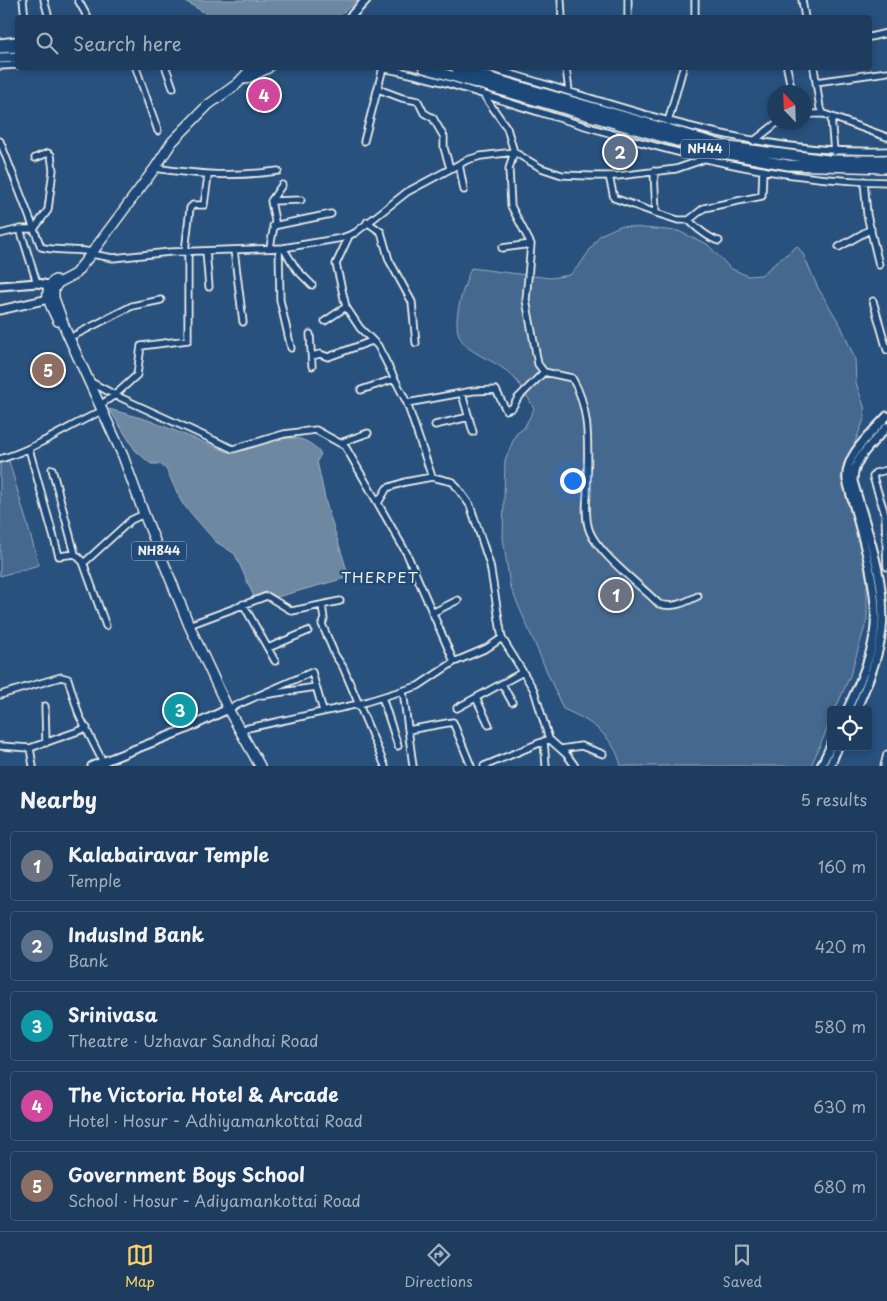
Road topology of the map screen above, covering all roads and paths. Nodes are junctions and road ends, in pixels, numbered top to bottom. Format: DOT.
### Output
graph roads {
  1 [pos="23,0"];
  2 [pos="44,0"];
  3 [pos="78,0"];
  4 [pos="366,0"];
  5 [pos="560,0"];
  6 [pos="628,0"];
  7 [pos="694,0"];
  8 [pos="802,0"];
  9 [pos="25,15"];
  10 [pos="47,15"];
  11 [pos="86,15"];
  12 [pos="352,15"];
  13 [pos="562,15"];
  14 [pos="628,15"];
  15 [pos="695,15"];
  16 [pos="804,15"];
  17 [pos="887,33"];
  18 [pos="872,37"];
  19 [pos="15,58"];
  20 [pos="1,61"];
  21 [pos="15,64"];
  22 [pos="137,70"];
  23 [pos="167,70"];
  24 [pos="264,70"];
  25 [pos="382,70"];
  26 [pos="390,70"];
  27 [pos="431,70"];
  28 [pos="463,70"];
  29 [pos="497,70"];
  30 [pos="566,70"];
  31 [pos="682,70"];
  32 [pos="787,70"];
  33 [pos="814,70"];
  34 [pos="245,72"];
  35 [pos="887,72"];
  36 [pos="816,82"];
  37 [pos="237,84"];
  38 [pos="791,85"];
  39 [pos="173,88"];
  40 [pos="378,89"];
  41 [pos="568,91"];
  42 [pos="483,94"];
  43 [pos="812,114"];
  44 [pos="824,114"];
  45 [pos="831,117"];
  46 [pos="668,122"];
  47 [pos="768,130"];
  48 [pos="158,131"];
  49 [pos="887,137"];
  50 [pos="0,141"];
  51 [pos="364,141"];
  52 [pos="754,141"];
  53 [pos="887,151"];
  54 [pos="514,152"];
  55 [pos="834,152"];
  56 [pos="36,158"];
  57 [pos="702,160"];
  58 [pos="887,160"];
  59 [pos="459,164"];
  60 [pos="155,168"];
  61 [pos="450,168"];
  62 [pos="887,168"];
  63 [pos="278,170"];
  64 [pos="763,170"];
  65 [pos="654,171"];
  66 [pos="208,176"];
  67 [pos="609,176"];
  68 [pos="864,181"];
  69 [pos="887,182"];
  70 [pos="282,185"];
  71 [pos="464,190"];
  72 [pos="301,200"];
  73 [pos="271,201"];
  74 [pos="656,213"];
  75 [pos="331,214"];
  76 [pos="690,220"];
  77 [pos="367,222"];
  78 [pos="274,226"];
  79 [pos="20,229"];
  80 [pos="34,229"];
  81 [pos="871,229"];
  82 [pos="0,234"];
  83 [pos="349,236"];
  84 [pos="719,241"];
  85 [pos="530,244"];
  86 [pos="270,247"];
  87 [pos="839,247"];
  88 [pos="281,248"];
  89 [pos="502,248"];
  90 [pos="234,250"];
  91 [pos="206,251"];
  92 [pos="187,252"];
  93 [pos="92,253"];
  94 [pos="878,264"];
  95 [pos="37,283"];
  96 [pos="52,285"];
  97 [pos="312,285"];
  98 [pos="0,286"];
  99 [pos="209,287"];
  100 [pos="51,298"];
  101 [pos="161,300"];
  102 [pos="873,301"];
  103 [pos="346,307"];
  104 [pos="0,310"];
  105 [pos="325,321"];
  106 [pos="243,322"];
  107 [pos="70,333"];
  108 [pos="310,334"];
  109 [pos="372,340"];
  110 [pos="416,343"];
  111 [pos="291,348"];
  112 [pos="887,350"];
  113 [pos="312,356"];
  114 [pos="312,366"];
  115 [pos="544,372"];
  116 [pos="394,379"];
  117 [pos="88,380"];
  118 [pos="361,390"];
  119 [pos="462,394"];
  120 [pos="115,395"];
  121 [pos="407,403"];
  122 [pos="101,408"];
  123 [pos="887,416"];
  124 [pos="468,417"];
  125 [pos="435,425"];
  126 [pos="887,427"];
  127 [pos="473,432"];
  128 [pos="368,433"];
  129 [pos="340,443"];
  130 [pos="29,449"];
  131 [pos="0,459"];
  132 [pos="52,469"];
  133 [pos="887,470"];
  134 [pos="432,477"];
  135 [pos="378,503"];
  136 [pos="144,514"];
  137 [pos="75,554"];
  138 [pos="83,562"];
  139 [pos="887,566"];
  140 [pos="877,569"];
  141 [pos="698,596"];
  142 [pos="458,600"];
  143 [pos="340,601"];
  144 [pos="243,604"];
  145 [pos="322,605"];
  146 [pos="432,613"];
  147 [pos="189,625"];
  148 [pos="106,626"];
  149 [pos="308,631"];
  150 [pos="502,638"];
  151 [pos="268,648"];
  152 [pos="275,661"];
  153 [pos="454,662"];
  154 [pos="523,672"];
  155 [pos="502,684"];
  156 [pos="316,687"];
  157 [pos="403,691"];
  158 [pos="0,695"];
  159 [pos="256,696"];
  160 [pos="382,697"];
  161 [pos="476,698"];
  162 [pos="512,702"];
  163 [pos="359,704"];
  164 [pos="45,706"];
  165 [pos="848,706"];
  166 [pos="858,706"];
  167 [pos="458,708"];
  168 [pos="228,709"];
  169 [pos="323,712"];
  170 [pos="489,726"];
  171 [pos="86,728"];
  172 [pos="239,730"];
  173 [pos="408,730"];
  174 [pos="547,740"];
  175 [pos="46,742"];
  176 [pos="0,746"];
  177 [pos="398,746"];
  178 [pos="30,748"];
  179 [pos="561,749"];
  180 [pos="828,751"];
  181 [pos="836,751"];
  182 [pos="603,754"];
  183 [pos="887,757"];
  184 [pos="104,764"];
  185 [pos="33,766"];
  186 [pos="92,766"];
  187 [pos="260,766"];
  188 [pos="385,766"];
  189 [pos="413,766"];
  190 [pos="471,766"];
  191 [pos="484,766"];
  192 [pos="546,766"];
  193 [pos="575,766"];
  194 [pos="820,766"];
  195 [pos="830,766"];
  196 [pos="884,766"];
  1 -- 9 [label="street"];
  2 -- 10 [label="street"];
  3 -- 11 [label="street"];
  4 -- 12 [label="main road"];
  5 -- 13 [label="street"];
  6 -- 14 [label="street"];
  7 -- 15 [label="street"];
  8 -- 16 [label="street"];
  17 -- 18 [label="street"];
  19 -- 20 [label="highway"];
  20 -- 21 [label="street"];
  22 -- 48 [label="street"];
  23 -- 39 [label="street"];
  24 -- 37 [label="highway"];
  25 -- 40 [label="street"];
  26 -- 42 [label="street"];
  27 -- 62 [label="highway, NH44"];
  28 -- 58 [label="highway, NH44"];
  29 -- 41 [label="street"];
  30 -- 41 [label="street"];
  31 -- 46 [label="street"];
  32 -- 38 [label="street"];
  33 -- 36 [label="street"];
  34 -- 37 [label="highway"];
  35 -- 36 [label="street"];
  36 -- 44 [label="street"];
  37 -- 60 [label="highway"];
  40 -- 51 [label="street"];
  40 -- 61 [label="street"];
  41 -- 46 [label="street"];
  42 -- 54 [label="street"];
  42 -- 57 [label="street"];
  43 -- 44 [label="street"];
  44 -- 45 [label="street"];
  45 -- 49 [label="street"];
  45 -- 55 [label="street"];
  46 -- 52 [label="street"];
  47 -- 52 [label="street"];
  50 -- 80 [label="street"];
  52 -- 55 [label="street"];
  53 -- 55 [label="street"];
  54 -- 59 [label="street"];
  54 -- 67 [label="street"];
  54 -- 85 [label="street"];
  56 -- 80 [label="street"];
  57 -- 64 [label="street"];
  57 -- 65 [label="street"];
  59 -- 61 [label="street"];
  59 -- 71 [label="street"];
  60 -- 66 [label="street"];
  60 -- 93 [label="highway"];
  61 -- 77 [label="street"];
  63 -- 66 [label="street"];
  64 -- 68 [label="street"];
  64 -- 76 [label="street"];
  65 -- 67 [label="street"];
  65 -- 74 [label="street"];
  66 -- 92 [label="street"];
  67 -- 74 [label="street"];
  68 -- 69 [label="street"];
  68 -- 81 [label="street"];
  70 -- 73 [label="street"];
  72 -- 73 [label="street"];
  73 -- 78 [label="street"];
  74 -- 76 [label="street"];
  75 -- 78 [label="street"];
  76 -- 84 [label="street"];
  77 -- 83 [label="street"];
  77 -- 110 [label="street"];
  78 -- 86 [label="street"];
  79 -- 80 [label="street"];
  79 -- 82 [label="street"];
  79 -- 95 [label="street"];
  80 -- 93 [label="street"];
  81 -- 87 [label="street"];
  81 -- 94 [label="street"];
  83 -- 88 [label="street"];
  83 -- 103 [label="street"];
  85 -- 89 [label="street"];
  85 -- 115 [label="street"];
  86 -- 88 [label="street"];
  86 -- 90 [label="street"];
  88 -- 97 [label="street"];
  88 -- 111 [label="street"];
  90 -- 91 [label="street"];
  90 -- 106 [label="street"];
  91 -- 92 [label="street"];
  91 -- 99 [label="street"];
  92 -- 93 [label="street"];
  92 -- 120 [label="street"];
  93 -- 96 [label="highway"];
  95 -- 96 [label="main road"];
  95 -- 98 [label="main road"];
  96 -- 100 [label="highway, NH844"];
  100 -- 104 [label="main road"];
  100 -- 107 [label="highway, NH844"];
  101 -- 107 [label="street"];
  102 -- 112 [label="street"];
  103 -- 105 [label="street"];
  103 -- 109 [label="street"];
  107 -- 117 [label="highway, NH844"];
  108 -- 113 [label="street"];
  109 -- 113 [label="street"];
  109 -- 116 [label="street"];
  113 -- 114 [label="street"];
  115 -- 119 [label="street"];
  115 -- 141 [label="street"];
  116 -- 118 [label="street"];
  116 -- 121 [label="street"];
  117 -- 120 [label="street"];
  117 -- 122 [label="highway, NH844"];
  119 -- 121 [label="street"];
  119 -- 124 [label="street"];
  120 -- 122 [label="street"];
  120 -- 129 [label="street"];
  121 -- 134 [label="street"];
  122 -- 130 [label="street"];
  122 -- 136 [label="highway, NH844"];
  123 -- 165 [label="main road"];
  124 -- 125 [label="street"];
  124 -- 127 [label="street"];
  126 -- 140 [label="main road"];
  128 -- 129 [label="street"];
  129 -- 135 [label="street"];
  130 -- 131 [label="street"];
  130 -- 137 [label="street"];
  132 -- 137 [label="street"];
  133 -- 139 [label="street"];
  134 -- 135 [label="street"];
  134 -- 150 [label="street"];
  135 -- 146 [label="street"];
  136 -- 138 [label="street"];
  136 -- 147 [label="highway, NH844"];
  137 -- 138 [label="street"];
  138 -- 148 [label="street"];
  139 -- 140 [label="street"];
  140 -- 166 [label="main road"];
  142 -- 146 [label="street"];
  143 -- 145 [label="street"];
  144 -- 145 [label="street"];
  144 -- 147 [label="street"];
  144 -- 151 [label="street"];
  145 -- 163 [label="street"];
  146 -- 153 [label="street"];
  147 -- 168 [label="highway, NH844"];
  149 -- 151 [label="street"];
  150 -- 153 [label="street"];
  150 -- 154 [label="street"];
  151 -- 152 [label="street"];
  153 -- 157 [label="street"];
  154 -- 155 [label="street"];
  154 -- 174 [label="street"];
  155 -- 161 [label="street"];
  155 -- 162 [label="street"];
  156 -- 159 [label="street"];
  156 -- 159 [label="street"];
  156 -- 169 [label="street"];
  157 -- 160 [label="street"];
  157 -- 173 [label="street"];
  158 -- 171 [label="street"];
  159 -- 168 [label="street"];
  160 -- 163 [label="street"];
  160 -- 177 [label="street"];
  161 -- 167 [label="street"];
  161 -- 170 [label="street"];
  163 -- 169 [label="street"];
  163 -- 188 [label="street"];
  164 -- 175 [label="street"];
  168 -- 172 [label="highway, NH844"];
  168 -- 184 [label="main road"];
  169 -- 172 [label="street"];
  171 -- 175 [label="street"];
  171 -- 184 [label="street"];
  172 -- 187 [label="highway, NH844"];
  173 -- 189 [label="street"];
  173 -- 190 [label="street"];
  174 -- 179 [label="street"];
  174 -- 191 [label="street"];
  174 -- 192 [label="street"];
  175 -- 178 [label="street"];
  176 -- 178 [label="street"];
  178 -- 185 [label="street"];
  179 -- 182 [label="street"];
  179 -- 193 [label="street"];
  180 -- 194 [label="main road"];
  181 -- 195 [label="main road"];
  183 -- 196 [label="street"];
  184 -- 186 [label="main road"];
}
